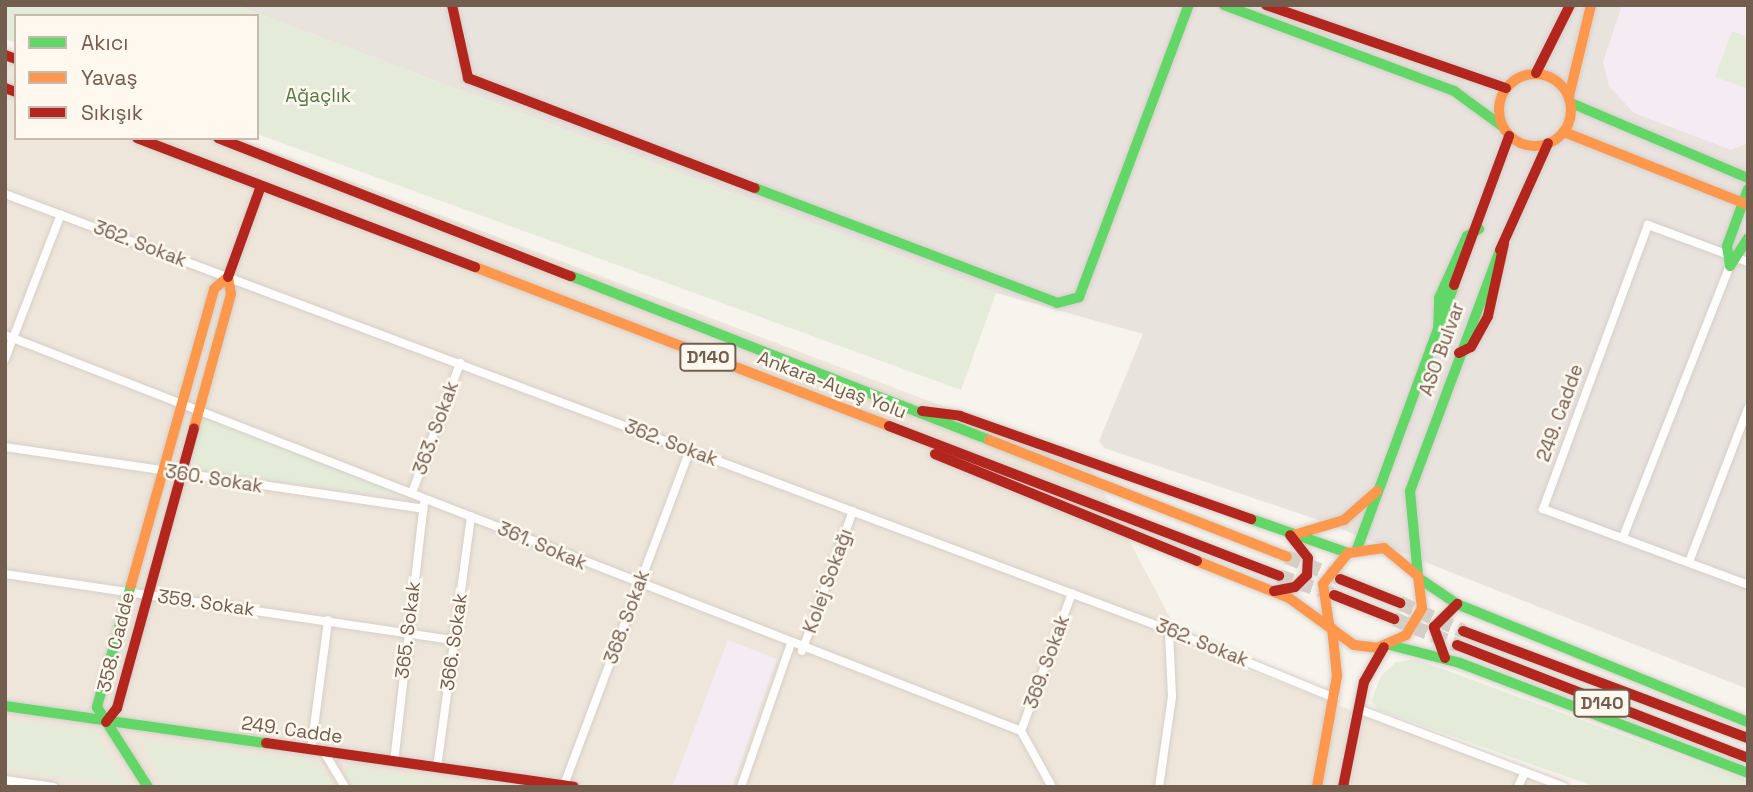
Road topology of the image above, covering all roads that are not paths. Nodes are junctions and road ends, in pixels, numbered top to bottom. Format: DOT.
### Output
graph roads {
  1 [pos="452,5"];
  2 [pos="1224,5"];
  3 [pos="1266,5"];
  4 [pos="1570,5"];
  5 [pos="1591,5"];
  6 [pos="1191,6"];
  7 [pos="1536,73"];
  8 [pos="1506,88"];
  9 [pos="1570,99"];
  10 [pos="1506,131"];
  11 [pos="1564,132"];
  12 [pos="142,140"];
  13 [pos="223,140"];
  14 [pos="1548,144"];
  15 [pos="1748,178"];
  16 [pos="261,186"];
  17 [pos="1748,189"];
  18 [pos="5,194"];
  19 [pos="1745,204"];
  20 [pos="61,214"];
  21 [pos="1748,238"];
  22 [pos="1735,260"];
  23 [pos="228,277"];
  24 [pos="9,337"];
  25 [pos="5,359"];
  26 [pos="460,363"];
  27 [pos="180,404"];
  28 [pos="196,408"];
  29 [pos="1748,408"];
  30 [pos="914,411"];
  31 [pos="899,430"];
  32 [pos="5,447"];
  33 [pos="690,450"];
  34 [pos="160,471"];
  35 [pos="177,475"];
  36 [pos="1377,491"];
  37 [pos="412,493"];
  38 [pos="424,498"];
  39 [pos="423,509"];
  40 [pos="853,511"];
  41 [pos="471,516"];
  42 [pos="1291,534"];
  43 [pos="1623,537"];
  44 [pos="1352,551"];
  45 [pos="1287,557"];
  46 [pos="1689,562"];
  47 [pos="5,574"];
  48 [pos="1279,576"];
  49 [pos="1419,577"];
  50 [pos="1340,579"];
  51 [pos="1748,585"];
  52 [pos="639,587"];
  53 [pos="1273,591"];
  54 [pos="128,592"];
  55 [pos="1072,593"];
  56 [pos="146,594"];
  57 [pos="1334,595"];
  58 [pos="1400,603"];
  59 [pos="1457,604"];
  60 [pos="1394,618"];
  61 [pos="328,620"];
  62 [pos="1330,626"];
  63 [pos="1170,629"];
  64 [pos="1463,631"];
  65 [pos="408,633"];
  66 [pos="454,640"];
  67 [pos="1457,645"];
  68 [pos="790,646"];
  69 [pos="1387,646"];
  70 [pos="802,651"];
  71 [pos="1445,658"];
  72 [pos="1335,698"];
  73 [pos="5,706"];
  74 [pos="1358,709"];
  75 [pos="106,722"];
  76 [pos="1748,722"];
  77 [pos="1021,731"];
  78 [pos="1748,738"];
  79 [pos="311,750"];
  80 [pos="324,752"];
  81 [pos="1748,758"];
  82 [pos="394,762"];
  83 [pos="437,768"];
  84 [pos="1748,773"];
  85 [pos="1524,774"];
  86 [pos="5,780"];
  87 [pos="568,786"];
  88 [pos="1158,786"];
  89 [pos="54,787"];
  90 [pos="148,787"];
  91 [pos="345,787"];
  92 [pos="741,787"];
  93 [pos="1052,787"];
  94 [pos="1317,787"];
  95 [pos="1343,787"];
  96 [pos="1518,787"];
  97 [pos="1564,787"];
  1 -- 6 [label="main road"];
  2 -- 10 [label="main road"];
  3 -- 8 [label="main road"];
  4 -- 7 [label="main road"];
  5 -- 9 [label="main road"];
  7 -- 8 [label="main road"];
  7 -- 9 [label="main road"];
  8 -- 10 [label="main road"];
  9 -- 11 [label="main road"];
  9 -- 15 [label="main road"];
  10 -- 14 [label="main road"];
  10 -- 36 [label="main road, ASO Bulvar"];
  11 -- 14 [label="main road"];
  11 -- 19 [label="main road"];
  12 -- 16 [label="main road, Ankara-Ayaş Yolu / D140"];
  13 -- 30 [label="main road, Ankara-Ayaş Yolu / D140"];
  14 -- 49 [label="main road, ASO Bulvar"];
  16 -- 23 [label="main road, 358. Cadde"];
  16 -- 31 [label="main road, Ankara-Ayaş Yolu / D140"];
  17 -- 19 [label="main road"];
  18 -- 20 [label="street, 362. Sokak"];
  19 -- 22 [label="main road"];
  20 -- 23 [label="street, 362. Sokak"];
  20 -- 24 [label="street"];
  21 -- 22 [label="main road"];
  22 -- 43 [label="street"];
  22 -- 43 [label="street, 249. Cadde"];
  23 -- 26 [label="street, 362. Sokak"];
  23 -- 27 [label="main road, 358. Cadde"];
  23 -- 28 [label="main road, 358. Cadde"];
  24 -- 25 [label="street"];
  24 -- 27 [label="street, 361. Sokak"];
  26 -- 33 [label="street, 362. Sokak"];
  26 -- 37 [label="street, 363. Sokak"];
  27 -- 28 [label="street, 361. Sokak"];
  27 -- 34 [label="main road, 358. Cadde"];
  28 -- 35 [label="main road, 358. Cadde"];
  28 -- 37 [label="street, 361. Sokak"];
  29 -- 46 [label="street"];
  30 -- 42 [label="main road"];
  30 -- 45 [label="main road, Ankara-Ayaş Yolu / D140"];
  31 -- 48 [label="main road, Ankara-Ayaş Yolu / D140"];
  31 -- 53 [label="main road"];
  32 -- 34 [label="street, 360. Sokak"];
  33 -- 40 [label="street, 362. Sokak"];
  33 -- 52 [label="street, 368. Sokak"];
  34 -- 35 [label="street, 360. Sokak"];
  34 -- 54 [label="main road, 358. Cadde"];
  35 -- 39 [label="street, 360. Sokak"];
  35 -- 56 [label="main road, 358. Cadde"];
  36 -- 42 [label="main road"];
  36 -- 44 [label="main road, ASO Bulvar"];
  37 -- 38 [label="street, 361. Sokak"];
  38 -- 39 [label="street, 365. Sokak"];
  38 -- 41 [label="street, 361. Sokak"];
  39 -- 65 [label="street, 365. Sokak"];
  40 -- 55 [label="street, 362. Sokak"];
  40 -- 70 [label="street, Kolej Sokağı"];
  41 -- 52 [label="street, 361. Sokak"];
  41 -- 66 [label="street, 366. Sokak"];
  42 -- 44 [label="main road"];
  42 -- 53 [label="main road"];
  43 -- 46 [label="street, 249. Cadde"];
  44 -- 49 [label="main road"];
  44 -- 62 [label="main road"];
  46 -- 51 [label="street, 249. Cadde"];
  47 -- 54 [label="street, 359. Sokak"];
  49 -- 59 [label="main road"];
  49 -- 69 [label="main road"];
  50 -- 58 [label="main road"];
  52 -- 68 [label="street, 361. Sokak"];
  52 -- 87 [label="street, 368. Sokak"];
  53 -- 62 [label="main road"];
  54 -- 56 [label="street, 359. Sokak"];
  54 -- 75 [label="main road, 358. Cadde"];
  55 -- 63 [label="street, 362. Sokak"];
  55 -- 77 [label="street, 369. Sokak"];
  56 -- 61 [label="street, 359. Sokak"];
  56 -- 75 [label="main road, 358. Cadde"];
  57 -- 60 [label="main road"];
  59 -- 71 [label="main road"];
  59 -- 76 [label="main road"];
  61 -- 65 [label="street, 359. Sokak"];
  61 -- 79 [label="street"];
  62 -- 69 [label="main road"];
  62 -- 72 [label="main road"];
  63 -- 72 [label="street, 362. Sokak"];
  63 -- 88 [label="street"];
  64 -- 78 [label="main road, D140"];
  65 -- 66 [label="street, 359. Sokak"];
  65 -- 82 [label="street, 365. Sokak"];
  66 -- 83 [label="street, 366. Sokak"];
  67 -- 81 [label="main road, D140"];
  68 -- 70 [label="street, 361. Sokak"];
  68 -- 92 [label="street, Kolej Sokağı"];
  69 -- 71 [label="main road"];
  69 -- 74 [label="main road"];
  70 -- 77 [label="street, 361. Sokak"];
  71 -- 84 [label="main road"];
  72 -- 94 [label="main road"];
  73 -- 75 [label="main road, 249. Cadde"];
  74 -- 85 [label="street"];
  74 -- 95 [label="main road"];
  75 -- 79 [label="main road, 249. Cadde"];
  75 -- 90 [label="main road"];
  77 -- 93 [label="street"];
  79 -- 80 [label="main road, 249. Cadde"];
  80 -- 82 [label="main road, 249. Cadde"];
  80 -- 91 [label="street"];
  82 -- 83 [label="main road, 249. Cadde"];
  83 -- 87 [label="main road, 249. Cadde"];
  85 -- 96 [label="street"];
  85 -- 97 [label="street"];
  86 -- 89 [label="street"];
}
